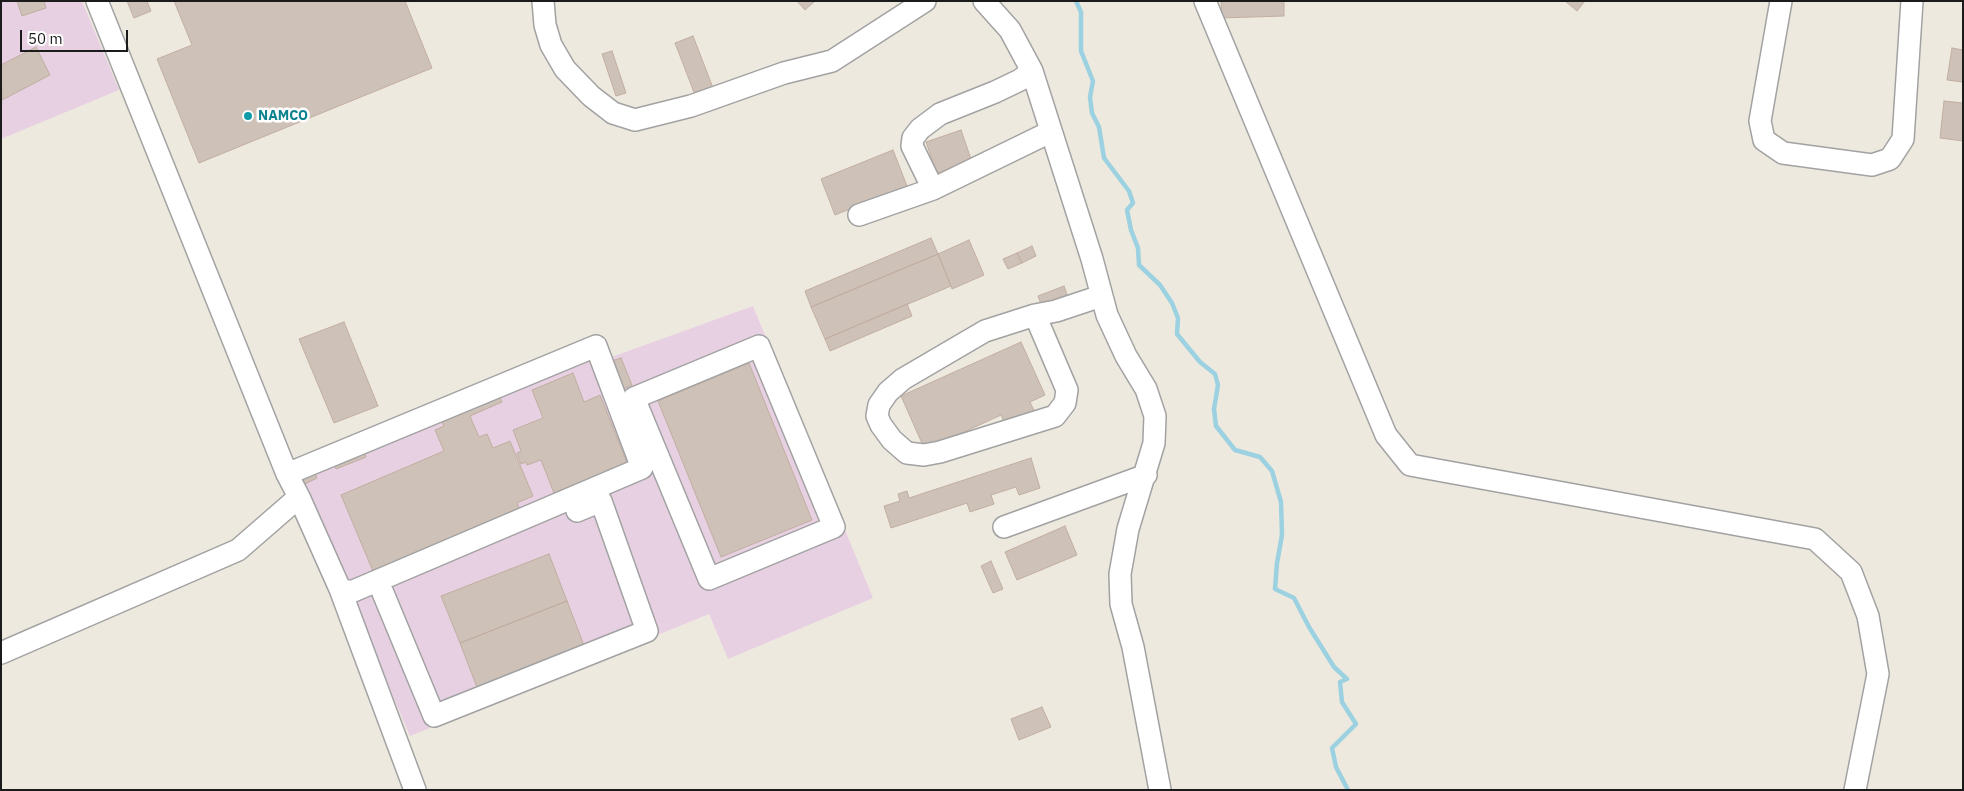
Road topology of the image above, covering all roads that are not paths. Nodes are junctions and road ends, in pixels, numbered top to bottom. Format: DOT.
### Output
graph roads {
  1 [pos="97,1"];
  2 [pos="543,1"];
  3 [pos="925,1"];
  4 [pos="984,1"];
  5 [pos="1205,1"];
  6 [pos="1781,1"];
  7 [pos="1912,1"];
  8 [pos="1032,72"];
  9 [pos="1050,132"];
  10 [pos="933,189"];
  11 [pos="860,215"];
  12 [pos="1101,296"];
  13 [pos="1035,315"];
  14 [pos="662,464"];
  15 [pos="287,474"];
  16 [pos="1146,475"];
  17 [pos="299,497"];
  18 [pos="1004,527"];
  19 [pos="384,594"];
  20 [pos="343,599"];
  21 [pos="1,653"];
  22 [pos="415,790"];
  23 [pos="1160,790"];
  24 [pos="1855,790"];
  1 -- 15 [label="street"];
  2 -- 3 [label="street"];
  4 -- 8 [label="street"];
  5 -- 24 [label="street"];
  6 -- 7 [label="street"];
  8 -- 9 [label="street"];
  8 -- 10 [label="street"];
  9 -- 10 [label="street"];
  9 -- 12 [label="street"];
  10 -- 11 [label="street"];
  12 -- 13 [label="street"];
  12 -- 16 [label="street"];
  13 -- 13 [label="street"];
  14 -- 14 [label="street"];
  14 -- 20 [label="street"];
  15 -- 17 [label="street"];
  15 -- 20 [label="street"];
  16 -- 18 [label="street"];
  16 -- 23 [label="street"];
  17 -- 20 [label="street"];
  17 -- 21 [label="street"];
  19 -- 19 [label="street"];
  19 -- 20 [label="street"];
  20 -- 22 [label="street"];
}
